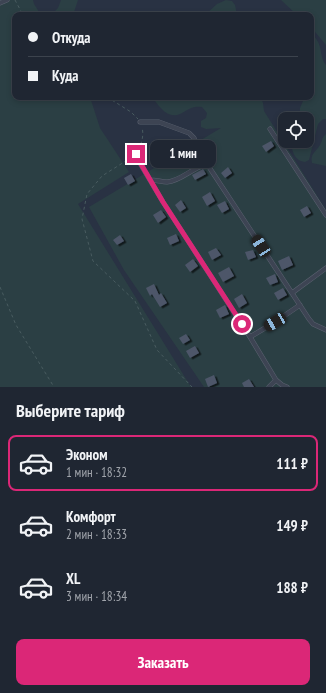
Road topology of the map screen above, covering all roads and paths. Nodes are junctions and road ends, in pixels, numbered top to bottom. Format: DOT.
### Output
graph roads {
  1 [pos="7,0"];
  2 [pos="15,0"];
  3 [pos="0,3"];
  4 [pos="21,12"];
  5 [pos="112,100"];
  6 [pos="140,122"];
  7 [pos="270,129"];
  8 [pos="136,154"];
  9 [pos="203,165"];
  10 [pos="150,180"];
  11 [pos="326,215"];
  12 [pos="326,268"];
  13 [pos="0,287"];
  14 [pos="292,293"];
  15 [pos="300,305"];
  16 [pos="326,330"];
  17 [pos="250,337"];
  18 [pos="276,380"];
  19 [pos="54,387"];
  20 [pos="192,387"];
  21 [pos="269,387"];
  22 [pos="287,387"];
  1 -- 3 [label="street"];
  2 -- 4 [label="path"];
  5 -- 6 [label="path"];
  6 -- 8 [label="path"];
  6 -- 9 [label="street"];
  7 -- 11 [label="street"];
  8 -- 10 [label="street"];
  8 -- 20 [label="path"];
  9 -- 10 [label="street"];
  9 -- 14 [label="street"];
  10 -- 17 [label="street"];
  12 -- 14 [label="street"];
  13 -- 19 [label="path"];
  14 -- 15 [label="street"];
  15 -- 16 [label="street"];
  15 -- 17 [label="street"];
  17 -- 18 [label="street"];
  18 -- 21 [label="street"];
  18 -- 22 [label="street"];
}
